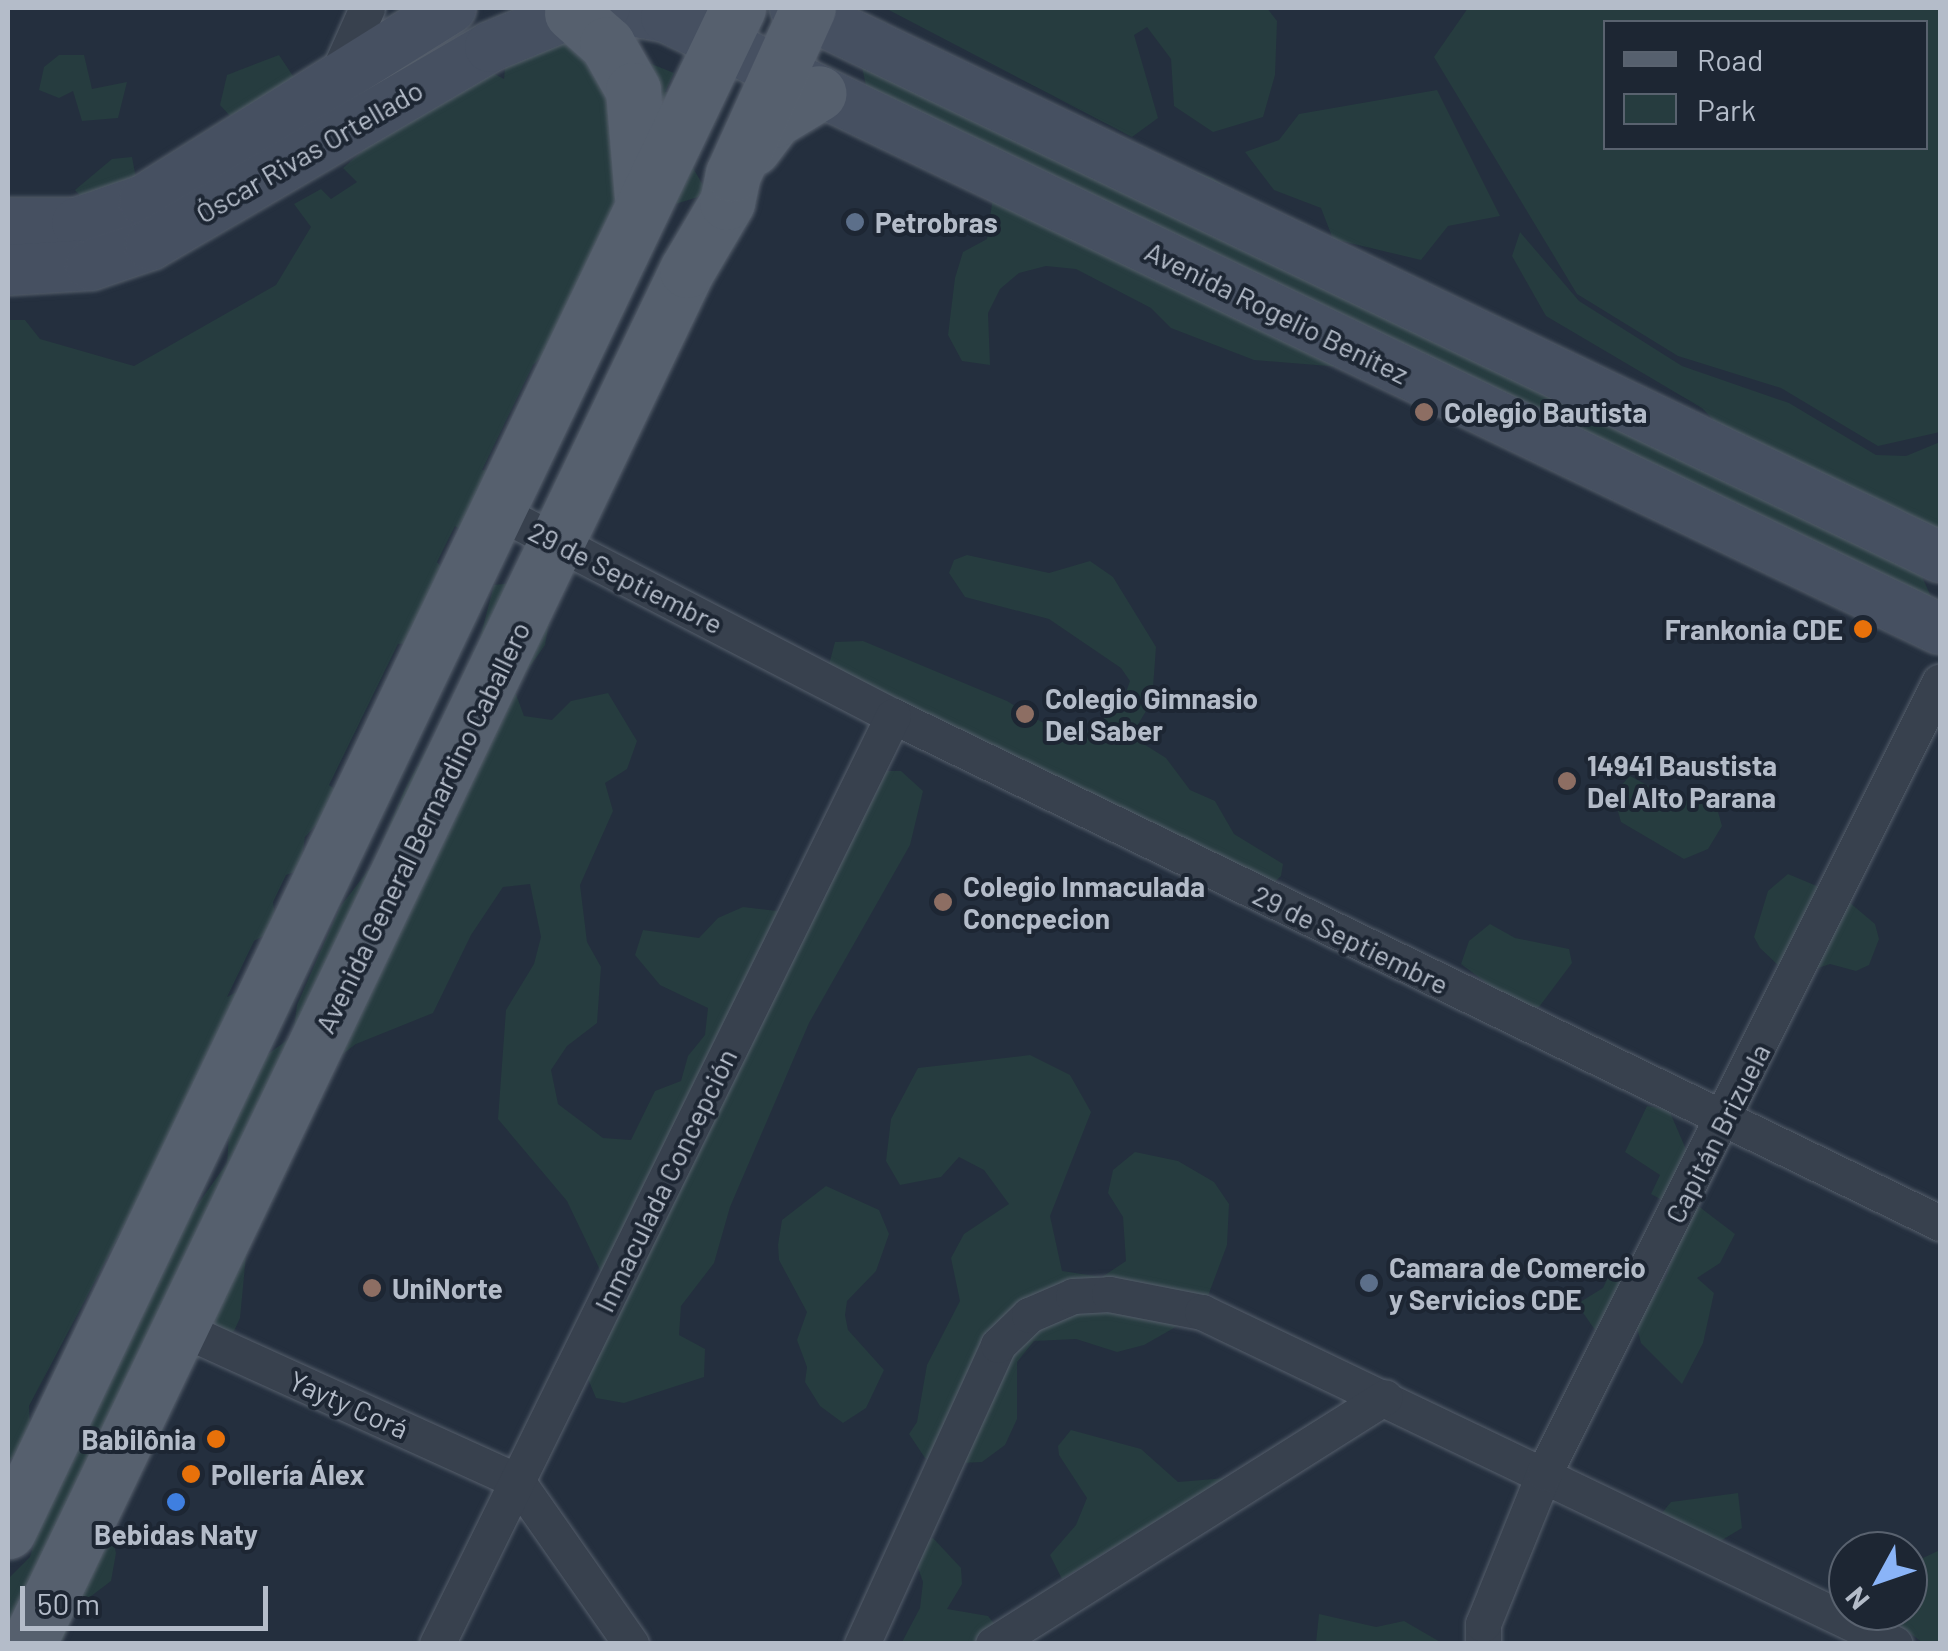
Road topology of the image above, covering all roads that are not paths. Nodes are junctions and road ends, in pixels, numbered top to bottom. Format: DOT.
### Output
graph roads {
  1 [pos="367,8"];
  2 [pos="597,9"];
  3 [pos="418,13"];
  4 [pos="819,13"];
  5 [pos="728,26"];
  6 [pos="334,77"];
  7 [pos="798,83"];
  8 [pos="327,136"];
  9 [pos="642,198"];
  10 [pos="8,223"];
  11 [pos="8,270"];
  12 [pos="497,512"];
  13 [pos="561,542"];
  14 [pos="1940,558"];
  15 [pos="1940,628"];
  16 [pos="1940,681"];
  17 [pos="892,716"];
  18 [pos="1723,1121"];
  19 [pos="1940,1224"];
  20 [pos="180,1328"];
  21 [pos="1385,1397"];
  22 [pos="1544,1473"];
  23 [pos="517,1481"];
  24 [pos="8,1530"];
  25 [pos="28,1644"];
  26 [pos="438,1644"];
  27 [pos="631,1644"];
  28 [pos="862,1644"];
  29 [pos="993,1644"];
  30 [pos="1483,1644"];
  31 [pos="1895,1644"];
  1 -- 6 [label="street"];
  2 -- 5 [label="street"];
  2 -- 8 [label="street, Óscar Rivas Ortellado"];
  2 -- 9 [label="main road"];
  3 -- 6 [label="street, Óscar Rivas Ortellado"];
  4 -- 7 [label="main road, Avenida General Bernardino Caballero"];
  4 -- 14 [label="street"];
  5 -- 7 [label="street, Avenida Rogelio Benítez"];
  5 -- 9 [label="main road"];
  6 -- 8 [label="street"];
  6 -- 10 [label="street, Óscar Rivas Ortellado"];
  7 -- 13 [label="main road, Avenida General Bernardino Caballero"];
  7 -- 15 [label="street, Avenida Rogelio Benítez"];
  8 -- 11 [label="street, Óscar Rivas Ortellado"];
  9 -- 12 [label="main road"];
  12 -- 13 [label="street, 29 de Septiembre"];
  12 -- 24 [label="main road"];
  13 -- 17 [label="street, 29 de Septiembre"];
  13 -- 20 [label="main road, Avenida General Bernardino Caballero"];
  16 -- 18 [label="street, Capitán Brizuela"];
  17 -- 18 [label="street, 29 de Septiembre"];
  17 -- 23 [label="street, Inmaculada Concepción"];
  18 -- 19 [label="street, 29 de Septiembre"];
  18 -- 22 [label="street, Capitán Brizuela"];
  20 -- 23 [label="street, Yayty Corá"];
  20 -- 25 [label="main road, Avenida General Bernardino Caballero"];
  21 -- 22 [label="street"];
  21 -- 28 [label="street"];
  21 -- 29 [label="street"];
  22 -- 30 [label="street, Capitán Brizuela"];
  22 -- 31 [label="street"];
  23 -- 26 [label="street, Inmaculada Concepción"];
  23 -- 27 [label="street"];
}
